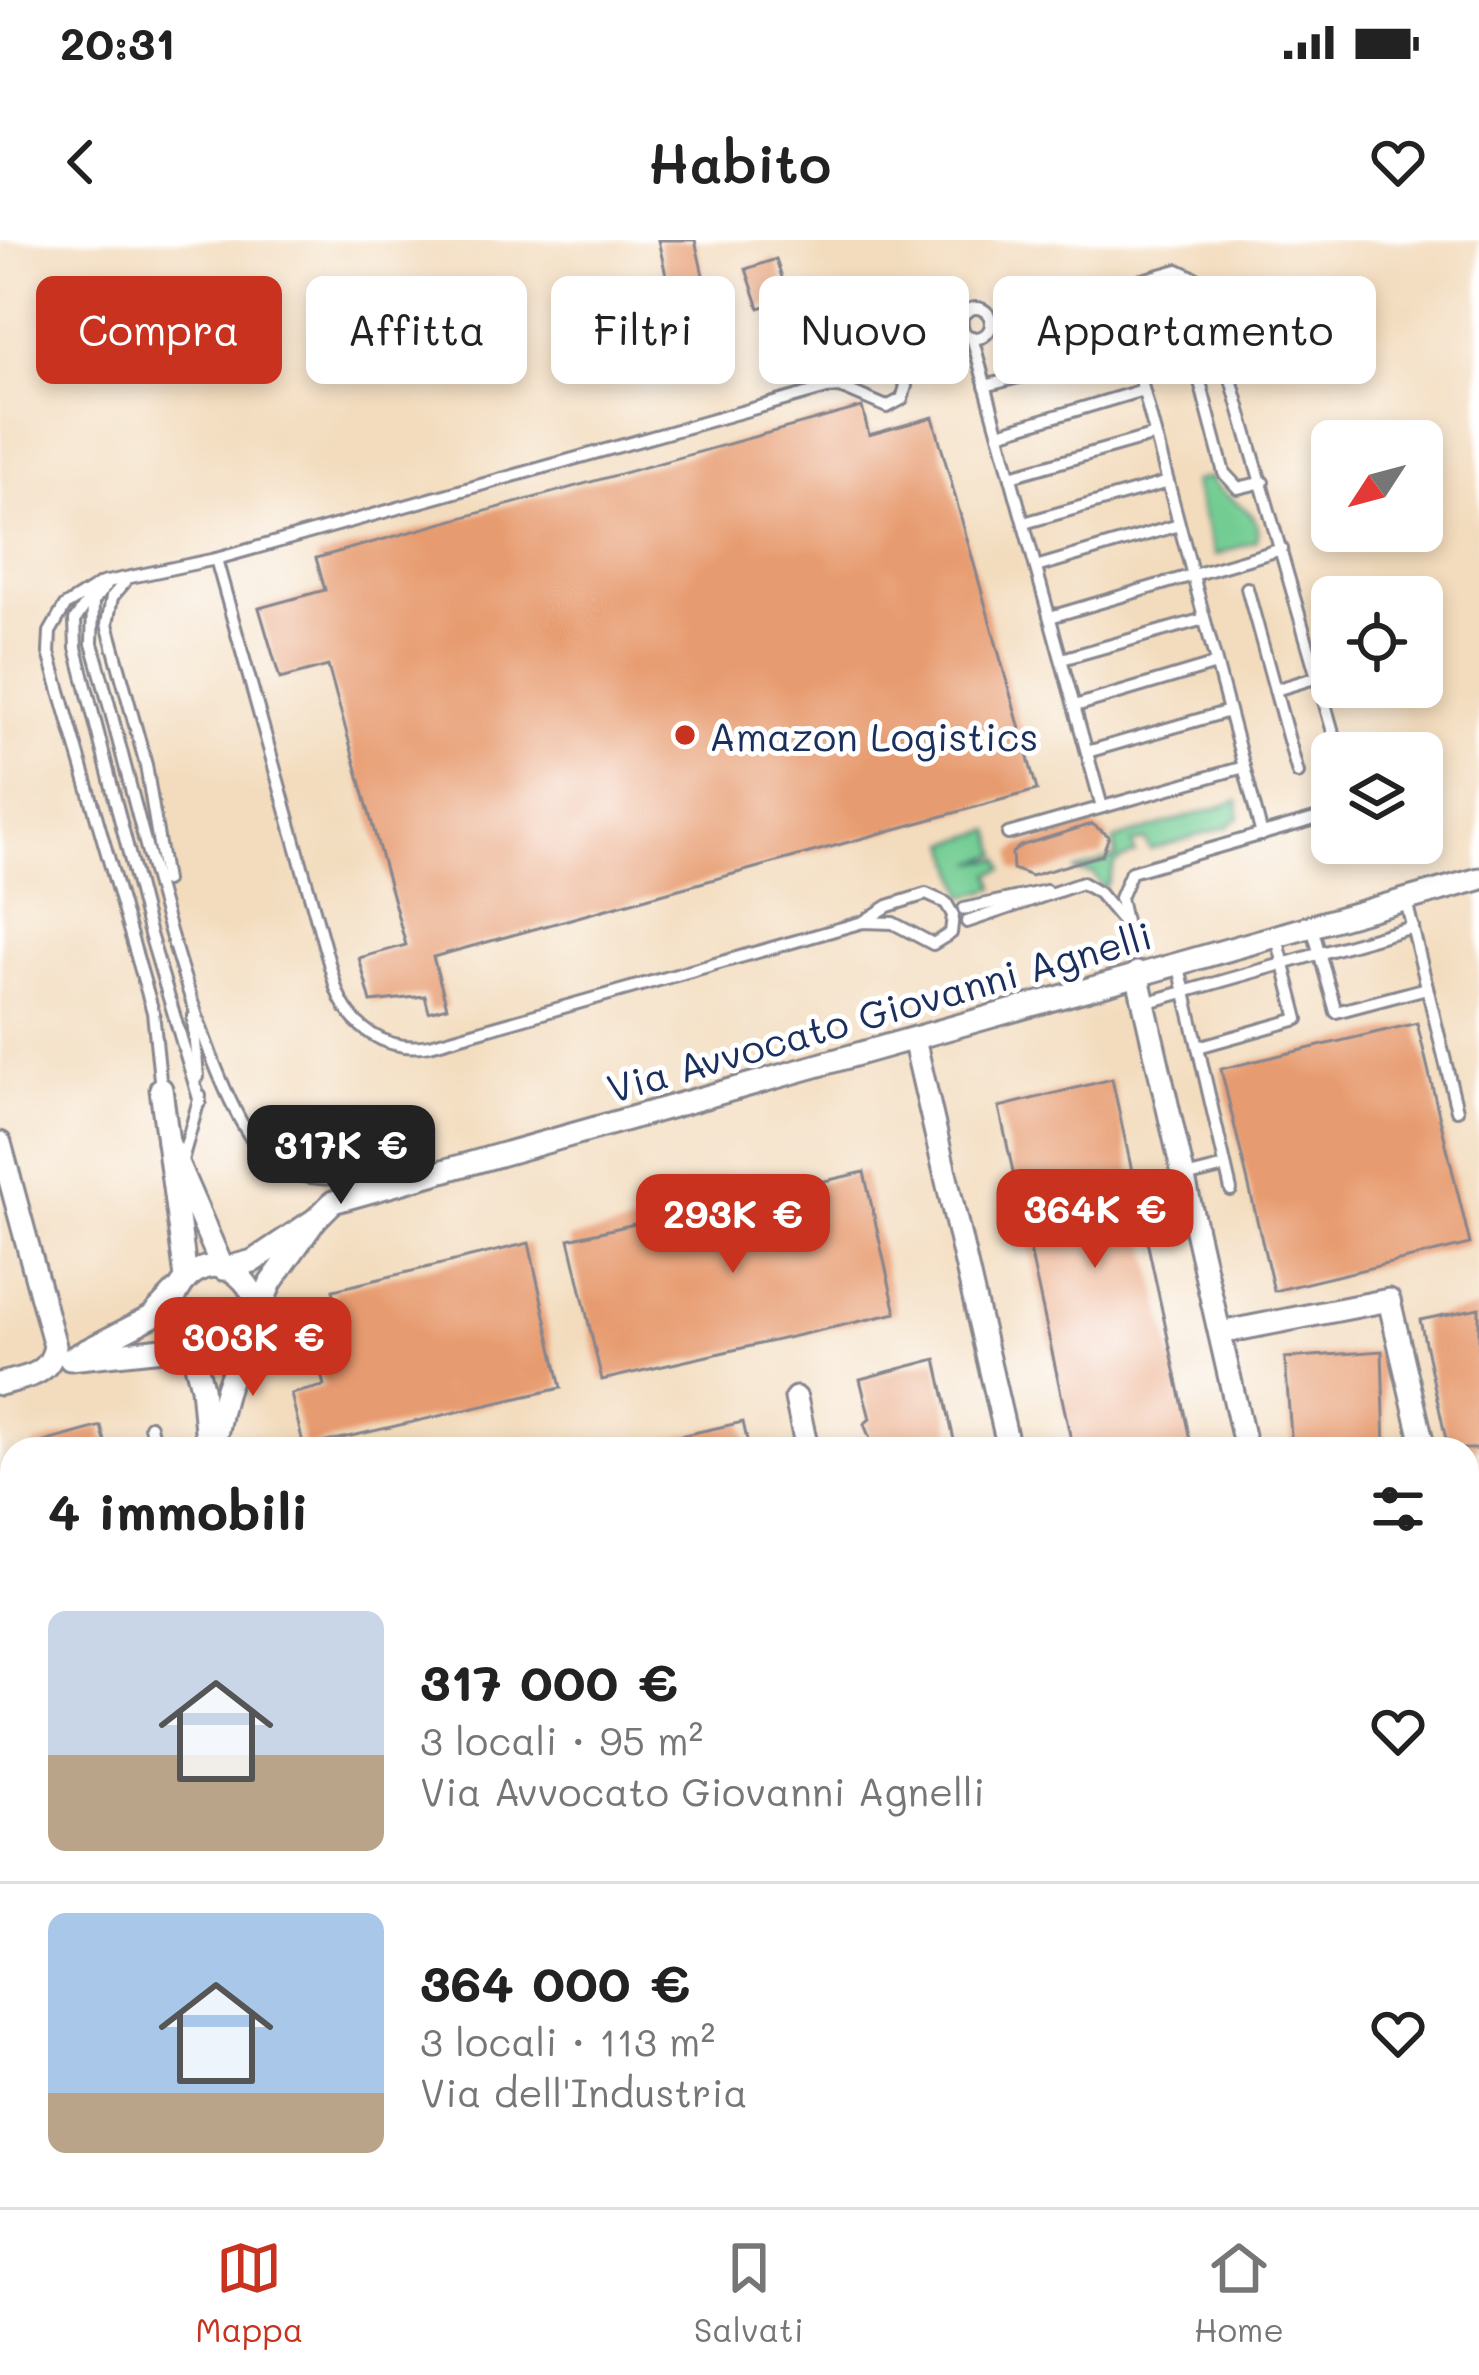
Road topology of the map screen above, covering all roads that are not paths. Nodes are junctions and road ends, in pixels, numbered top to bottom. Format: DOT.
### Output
graph roads {
  1 [pos="1156,276"];
  2 [pos="1190,276"];
  3 [pos="969,312"];
  4 [pos="991,322"];
  5 [pos="969,333"];
  6 [pos="972,337"];
  7 [pos="832,384"];
  8 [pos="906,384"];
  9 [pos="1201,384"];
  10 [pos="1235,384"];
  11 [pos="986,386"];
  12 [pos="827,388"];
  13 [pos="1143,390"];
  14 [pos="998,433"];
  15 [pos="1155,435"];
  16 [pos="1011,476"];
  17 [pos="1168,482"];
  18 [pos="1263,482"];
  19 [pos="1024,523"];
  20 [pos="1179,525"];
  21 [pos="1282,548"];
  22 [pos="216,559"];
  23 [pos="1036,568"];
  24 [pos="1192,573"];
  25 [pos="133,577"];
  26 [pos="110,584"];
  27 [pos="1247,588"];
  28 [pos="1050,617"];
  29 [pos="1204,619"];
  30 [pos="1311,652"];
  31 [pos="1062,659"];
  32 [pos="1216,664"];
  33 [pos="1311,679"];
  34 [pos="1275,690"];
  35 [pos="1075,706"];
  36 [pos="1229,711"];
  37 [pos="1087,752"];
  38 [pos="1244,767"];
  39 [pos="1298,773"];
  40 [pos="1102,807"];
  41 [pos="1311,821"];
  42 [pos="1008,834"];
  43 [pos="1262,836"];
  44 [pos="1475,877"];
  45 [pos="1056,890"];
  46 [pos="1405,898"];
  47 [pos="964,909"];
  48 [pos="863,922"];
  49 [pos="967,922"];
  50 [pos="1312,924"];
  51 [pos="1413,927"];
  52 [pos="1276,934"];
  53 [pos="1128,937"];
  54 [pos="174,938"];
  55 [pos="1319,953"];
  56 [pos="1178,963"];
  57 [pos="1283,963"];
  58 [pos="1134,964"];
  59 [pos="1427,988"];
  60 [pos="1185,992"];
  61 [pos="191,1003"];
  62 [pos="1144,1003"];
  63 [pos="914,1039"];
  64 [pos="1198,1047"];
  65 [pos="161,1089"];
  66 [pos="200,1102"];
  67 [pos="1457,1110"];
  68 [pos="169,1142"];
  69 [pos="0,1143"];
  70 [pos="488,1159"];
  71 [pos="1225,1168"];
  72 [pos="1185,1177"];
  73 [pos="186,1188"];
  74 [pos="1232,1190"];
  75 [pos="316,1219"];
  76 [pos="223,1269"];
  77 [pos="181,1285"];
  78 [pos="250,1329"];
  79 [pos="1220,1333"];
  80 [pos="191,1346"];
  81 [pos="72,1359"];
  82 [pos="48,1367"];
  83 [pos="0,1384"];
  84 [pos="796,1398"];
  85 [pos="150,1426"];
  86 [pos="152,1437"];
  87 [pos="209,1437"];
  88 [pos="214,1437"];
  89 [pos="804,1437"];
  90 [pos="1006,1437"];
  91 [pos="1243,1437"];
  92 [pos="1421,1437"];
  1 -- 2 [label="lane"];
  3 -- 4 [label="lane"];
  4 -- 6 [label="lane"];
  5 -- 6 [label="lane"];
  6 -- 11 [label="lane"];
  7 -- 12 [label="lane"];
  8 -- 12 [label="lane"];
  9 -- 18 [label="lane"];
  10 -- 18 [label="lane"];
  11 -- 13 [label="lane"];
  11 -- 14 [label="lane"];
  12 -- 22 [label="lane"];
  13 -- 14 [label="lane"];
  13 -- 15 [label="lane"];
  14 -- 16 [label="lane"];
  15 -- 16 [label="lane"];
  15 -- 17 [label="lane"];
  16 -- 19 [label="lane"];
  17 -- 19 [label="lane"];
  17 -- 20 [label="lane"];
  18 -- 21 [label="lane"];
  19 -- 23 [label="lane"];
  20 -- 23 [label="lane"];
  20 -- 24 [label="lane"];
  21 -- 24 [label="lane"];
  21 -- 30 [label="lane"];
  22 -- 25 [label="lane"];
  22 -- 48 [label="lane"];
  23 -- 28 [label="lane"];
  24 -- 28 [label="lane"];
  24 -- 29 [label="lane"];
  25 -- 26 [label="lane"];
  25 -- 54 [label="lane"];
  26 -- 54 [label="lane"];
  26 -- 65 [label="lane"];
  26 -- 66 [label="lane"];
  27 -- 34 [label="lane"];
  28 -- 31 [label="lane"];
  29 -- 31 [label="lane"];
  29 -- 32 [label="lane"];
  31 -- 35 [label="lane"];
  32 -- 35 [label="lane"];
  32 -- 36 [label="lane"];
  33 -- 34 [label="lane"];
  34 -- 39 [label="lane"];
  35 -- 37 [label="lane"];
  36 -- 37 [label="lane"];
  36 -- 38 [label="lane"];
  37 -- 40 [label="lane"];
  38 -- 40 [label="lane"];
  38 -- 43 [label="lane"];
  40 -- 42 [label="lane"];
  41 -- 43 [label="lane"];
  43 -- 53 [label="lane"];
  44 -- 46 [label="street, Via Avvocato Giovanni Agnelli"];
  45 -- 47 [label="lane"];
  45 -- 49 [label="lane"];
  45 -- 53 [label="lane"];
  46 -- 50 [label="street, Via Avvocato Giovanni Agnelli"];
  46 -- 51 [label="lane"];
  48 -- 48 [label="lane"];
  50 -- 52 [label="street, Via Avvocato Giovanni Agnelli"];
  50 -- 55 [label="lane"];
  51 -- 55 [label="lane"];
  51 -- 59 [label="lane"];
  52 -- 56 [label="street, Via Avvocato Giovanni Agnelli"];
  52 -- 57 [label="lane"];
  53 -- 58 [label="lane"];
  54 -- 61 [label="lane"];
  55 -- 57 [label="lane"];
  55 -- 59 [label="lane"];
  56 -- 58 [label="street, Via Avvocato Giovanni Agnelli"];
  56 -- 60 [label="lane"];
  57 -- 60 [label="lane"];
  57 -- 64 [label="lane"];
  58 -- 62 [label="street"];
  58 -- 63 [label="street, Via Avvocato Giovanni Agnelli"];
  59 -- 67 [label="lane"];
  60 -- 62 [label="lane"];
  60 -- 64 [label="lane"];
  61 -- 66 [label="lane"];
  61 -- 70 [label="lane"];
  62 -- 72 [label="street"];
  63 -- 70 [label="street, Via Avvocato Giovanni Agnelli"];
  63 -- 90 [label="street"];
  64 -- 71 [label="lane"];
  65 -- 68 [label="street"];
  66 -- 73 [label="lane"];
  68 -- 73 [label="street"];
  68 -- 77 [label="street"];
  69 -- 82 [label="street"];
  70 -- 75 [label="street, Via Avvocato Giovanni Agnelli"];
  71 -- 72 [label="lane"];
  71 -- 74 [label="lane"];
  72 -- 79 [label="street"];
  73 -- 76 [label="street"];
  75 -- 76 [label="street, Via Avvocato Giovanni Agnelli"];
  75 -- 78 [label="street"];
  76 -- 77 [label="street"];
  76 -- 78 [label="street"];
  77 -- 80 [label="street"];
  77 -- 81 [label="street"];
  78 -- 80 [label="street"];
  78 -- 88 [label="street"];
  79 -- 91 [label="street"];
  79 -- 92 [label="street"];
  80 -- 81 [label="street"];
  80 -- 87 [label="street"];
  81 -- 82 [label="street"];
  82 -- 83 [label="street"];
  84 -- 89 [label="street"];
  85 -- 86 [label="lane"];
}
